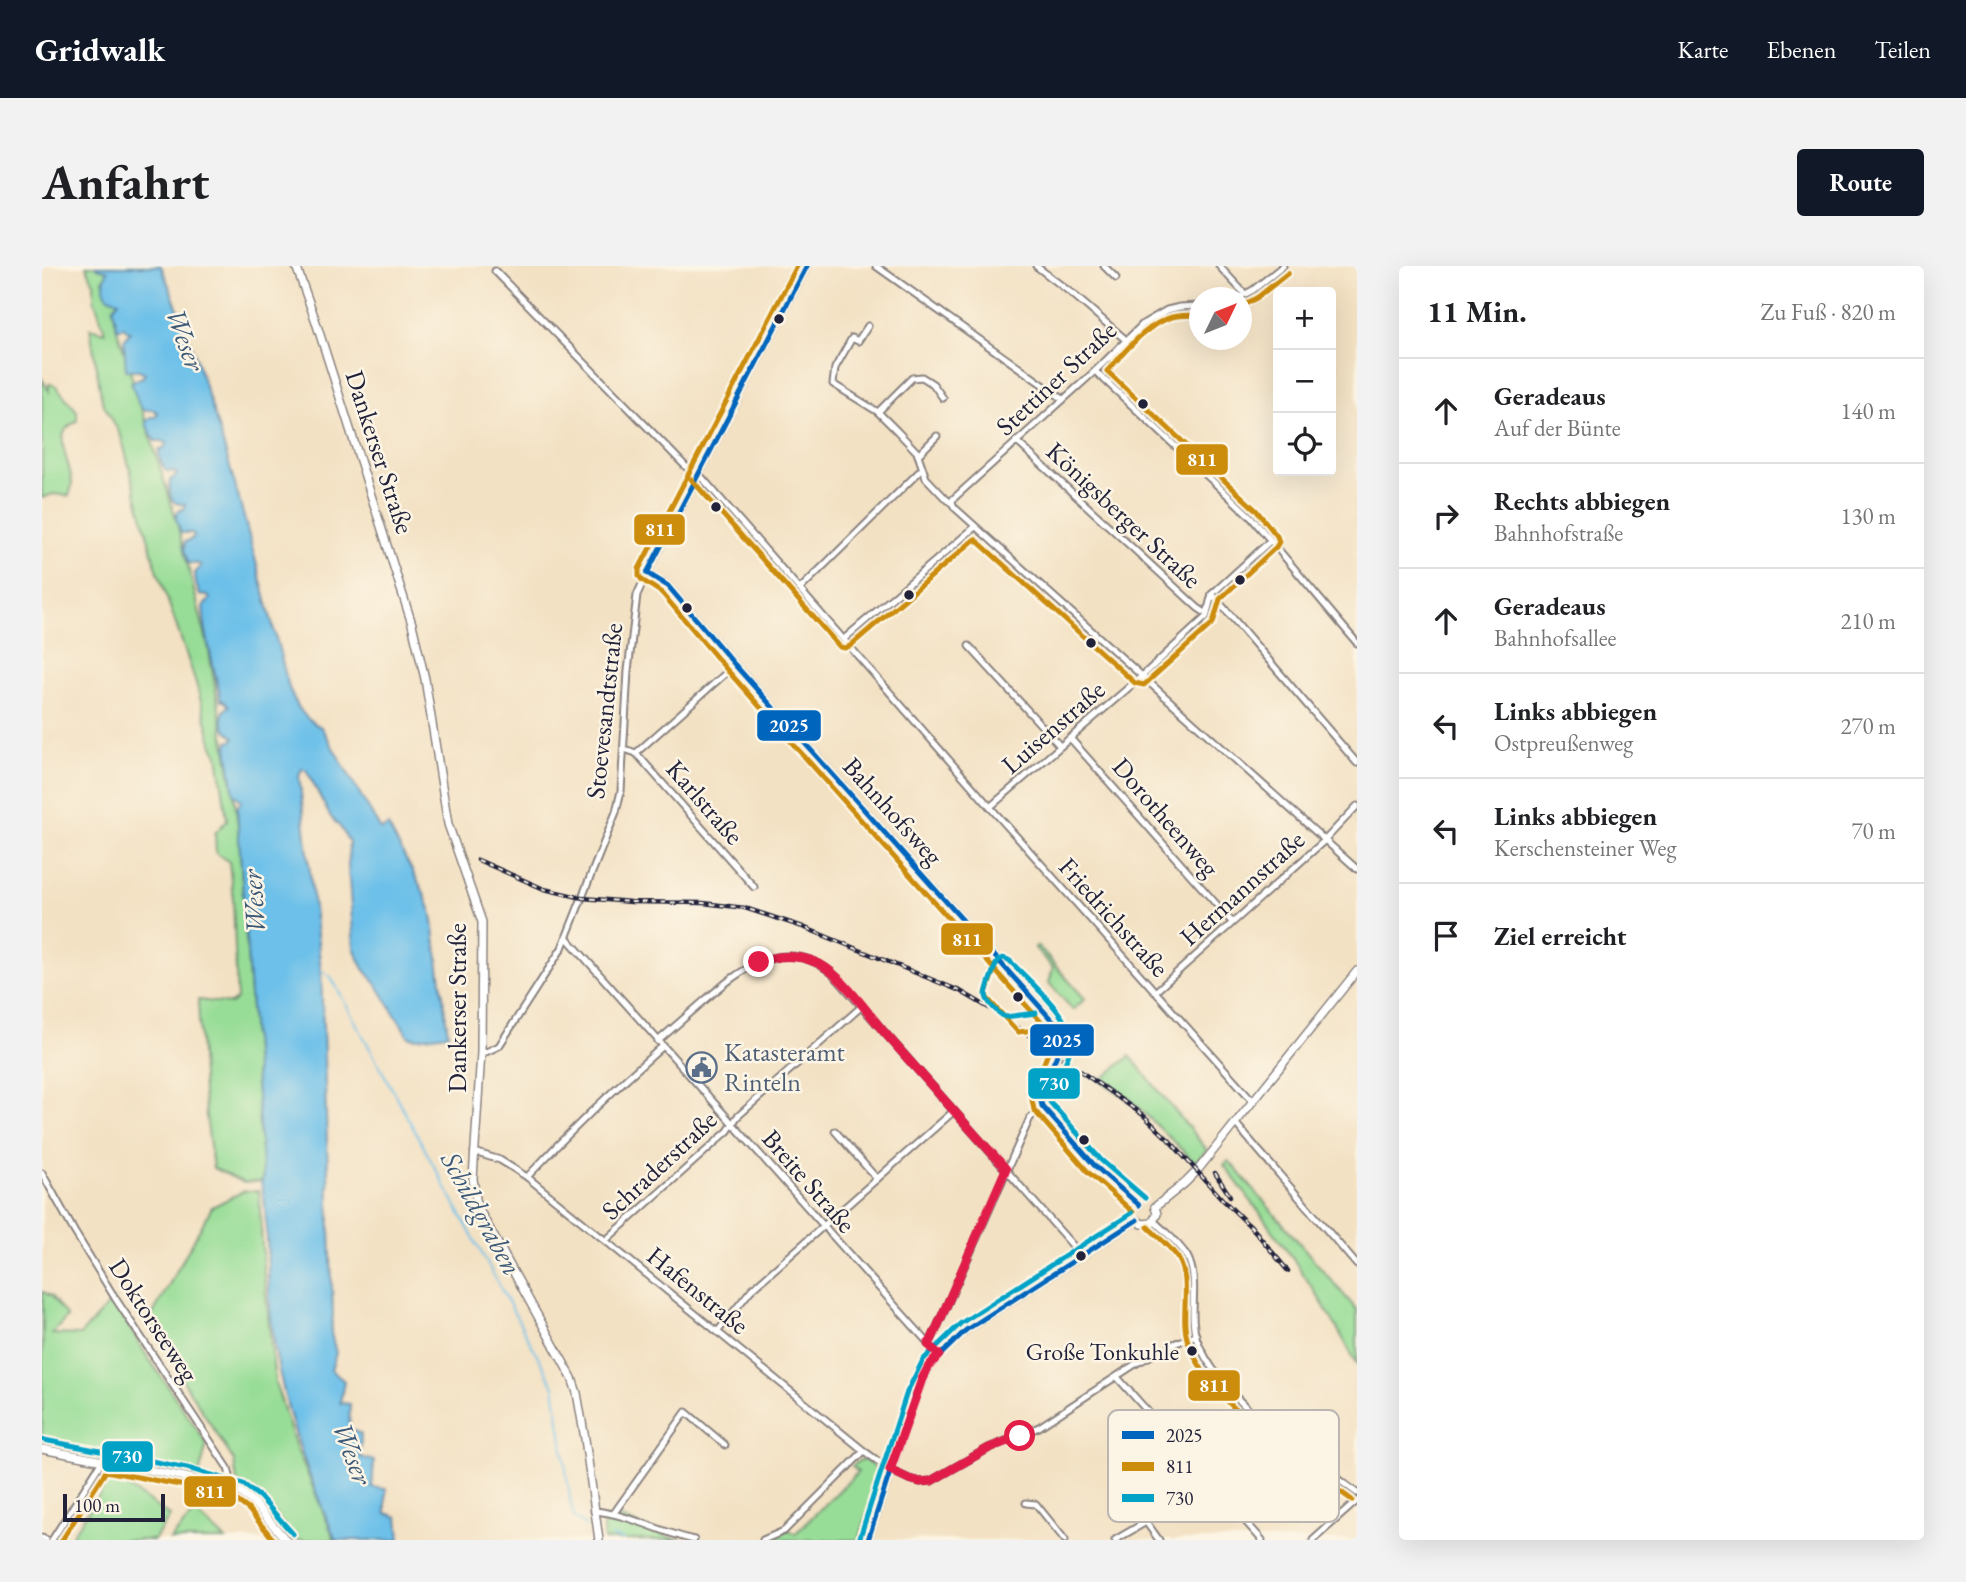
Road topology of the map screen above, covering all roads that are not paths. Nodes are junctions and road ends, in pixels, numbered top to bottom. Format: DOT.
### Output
graph roads {
  1 [pos="296,266"];
  2 [pos="807,266"];
  3 [pos="876,266"];
  4 [pos="1036,266"];
  5 [pos="1104,266"];
  6 [pos="1219,266"];
  7 [pos="1283,266"];
  8 [pos="495,271"];
  9 [pos="1116,278"];
  10 [pos="1238,287"];
  11 [pos="1252,290"];
  12 [pos="1189,307"];
  13 [pos="868,326"];
  14 [pos="1126,340"];
  15 [pos="1095,371"];
  16 [pos="943,398"];
  17 [pos="1063,399"];
  18 [pos="878,412"];
  19 [pos="937,436"];
  20 [pos="1017,442"];
  21 [pos="918,455"];
  22 [pos="922,469"];
  23 [pos="697,475"];
  24 [pos="952,503"];
  25 [pos="975,527"];
  26 [pos="1270,541"];
  27 [pos="647,573"];
  28 [pos="801,588"];
  29 [pos="1212,594"];
  30 [pos="1207,614"];
  31 [pos="844,639"];
  32 [pos="1357,643"];
  33 [pos="970,646"];
  34 [pos="735,665"];
  35 [pos="1141,677"];
  36 [pos="1070,738"];
  37 [pos="1060,746"];
  38 [pos="624,749"];
  39 [pos="636,753"];
  40 [pos="1357,763"];
  41 [pos="1357,806"];
  42 [pos="990,807"];
  43 [pos="1324,841"];
  44 [pos="1357,869"];
  45 [pos="754,887"];
  46 [pos="1232,922"];
  47 [pos="567,938"];
  48 [pos="1357,971"];
  49 [pos="1155,992"];
  50 [pos="862,1006"];
  51 [pos="661,1043"];
  52 [pos="481,1052"];
  53 [pos="1253,1101"];
  54 [pos="1042,1106"];
  55 [pos="954,1111"];
  56 [pos="733,1124"];
  57 [pos="1236,1124"];
  58 [pos="835,1131"];
  59 [pos="474,1152"];
  60 [pos="1006,1169"];
  61 [pos="42,1172"];
  62 [pos="527,1177"];
  63 [pos="877,1179"];
  64 [pos="1139,1205"];
  65 [pos="1155,1207"];
  66 [pos="1137,1220"];
  67 [pos="1154,1221"];
  68 [pos="823,1226"];
  69 [pos="606,1240"];
  70 [pos="1082,1256"];
  71 [pos="1357,1265"];
  72 [pos="718,1331"];
  73 [pos="1196,1335"];
  74 [pos="928,1344"];
  75 [pos="1171,1345"];
  76 [pos="939,1355"];
  77 [pos="1152,1355"];
  78 [pos="1117,1377"];
  79 [pos="1146,1410"];
  80 [pos="1250,1410"];
  81 [pos="724,1445"];
  82 [pos="42,1449"];
  83 [pos="864,1451"];
  84 [pos="102,1461"];
  85 [pos="890,1470"];
  86 [pos="1339,1479"];
  87 [pos="227,1488"];
  88 [pos="1357,1493"];
  89 [pos="1357,1501"];
  90 [pos="1026,1503"];
  91 [pos="594,1511"];
  92 [pos="614,1513"];
  93 [pos="1339,1517"];
  94 [pos="1146,1522"];
  95 [pos="1246,1522"];
  96 [pos="1333,1522"];
  97 [pos="52,1540"];
  98 [pos="286,1540"];
  99 [pos="599,1540"];
  100 [pos="694,1540"];
  101 [pos="763,1540"];
  102 [pos="868,1540"];
  103 [pos="1065,1540"];
  104 [pos="1115,1540"];
  105 [pos="1159,1540"];
  106 [pos="1262,1540"];
  107 [pos="1312,1540"];
  1 -- 52 [label="main road, Dankerser Straße"];
  2 -- 23 [label="main road, Stoevesandtstraße"];
  3 -- 17 [label="street"];
  4 -- 14 [label="street"];
  5 -- 9 [label="street"];
  6 -- 10 [label="street"];
  7 -- 11 [label="street"];
  8 -- 23 [label="street, Friedrichstraße"];
  12 -- 14 [label="street, Stettiner Straße"];
  13 -- 18 [label="street"];
  14 -- 15 [label="street, Stettiner Straße"];
  15 -- 17 [label="street, Stettiner Straße"];
  15 -- 26 [label="street"];
  16 -- 18 [label="street"];
  17 -- 20 [label="street, Stettiner Straße"];
  18 -- 21 [label="street"];
  19 -- 21 [label="street"];
  20 -- 24 [label="street, Stettiner Straße"];
  20 -- 30 [label="street, Königsberger Straße"];
  21 -- 22 [label="street"];
  22 -- 24 [label="street"];
  22 -- 28 [label="street"];
  23 -- 27 [label="main road, Stoevesandtstraße"];
  23 -- 28 [label="street, Friedrichstraße"];
  24 -- 25 [label="street"];
  25 -- 31 [label="street"];
  25 -- 35 [label="street"];
  26 -- 29 [label="street"];
  26 -- 32 [label="street"];
  27 -- 34 [label="main road, Bahnhofsweg"];
  27 -- 38 [label="street, Stoevesandtstraße"];
  28 -- 31 [label="street, Friedrichstraße"];
  29 -- 30 [label="street"];
  29 -- 40 [label="street"];
  30 -- 35 [label="street, Luisenstraße"];
  31 -- 42 [label="street, Friedrichstraße"];
  33 -- 37 [label="street"];
  34 -- 39 [label="street"];
  34 -- 54 [label="main road, Bahnhofsweg"];
  35 -- 36 [label="street, Luisenstraße"];
  35 -- 43 [label="street"];
  36 -- 37 [label="street, Luisenstraße"];
  36 -- 46 [label="street, Dorotheenweg"];
  37 -- 42 [label="street, Luisenstraße"];
  38 -- 39 [label="street, Karlstraße"];
  38 -- 47 [label="street, Stoevesandtstraße"];
  39 -- 45 [label="street, Karlstraße"];
  41 -- 43 [label="street, Hermannstraße"];
  42 -- 49 [label="street, Friedrichstraße"];
  43 -- 44 [label="street"];
  43 -- 46 [label="street, Hermannstraße"];
  46 -- 49 [label="street, Hermannstraße"];
  47 -- 51 [label="street, Breite Straße"];
  47 -- 52 [label="street, Stoevesandtstraße"];
  48 -- 53 [label="main road"];
  49 -- 53 [label="street, Friedrichstraße"];
  50 -- 51 [label="street"];
  50 -- 55 [label="street"];
  50 -- 56 [label="street, Schraderstraße"];
  51 -- 56 [label="street, Breite Straße"];
  51 -- 62 [label="street"];
  52 -- 59 [label="main road, Dankerser Straße"];
  53 -- 57 [label="main road"];
  54 -- 60 [label="street"];
  54 -- 64 [label="main road"];
  55 -- 60 [label="street"];
  55 -- 63 [label="street"];
  56 -- 68 [label="street, Breite Straße"];
  56 -- 69 [label="street, Schraderstraße"];
  57 -- 65 [label="main road"];
  57 -- 71 [label="street"];
  58 -- 63 [label="street"];
  59 -- 62 [label="street, Hafenstraße"];
  59 -- 91 [label="main road, Dankerser Straße"];
  60 -- 70 [label="street"];
  60 -- 74 [label="street"];
  61 -- 87 [label="street, Doktorseeweg"];
  62 -- 69 [label="street, Hafenstraße"];
  63 -- 68 [label="street"];
  64 -- 65 [label="main road"];
  64 -- 66 [label="main road"];
  65 -- 67 [label="main road"];
  66 -- 67 [label="main road"];
  66 -- 70 [label="main road"];
  67 -- 73 [label="street"];
  68 -- 72 [label="street"];
  68 -- 74 [label="street, Breite Straße"];
  69 -- 72 [label="street, Hafenstraße"];
  70 -- 76 [label="main road"];
  72 -- 83 [label="street, Hafenstraße"];
  73 -- 75 [label="street"];
  73 -- 80 [label="street"];
  74 -- 76 [label="street, Breite Straße"];
  76 -- 85 [label="main road"];
  77 -- 78 [label="street, Hafenstraße"];
  78 -- 79 [label="street"];
  78 -- 85 [label="street, Hafenstraße"];
  81 -- 92 [label="street"];
  82 -- 84 [label="main road"];
  83 -- 85 [label="street, Hafenstraße"];
  83 -- 101 [label="street"];
  84 -- 87 [label="main road"];
  84 -- 97 [label="street"];
  85 -- 102 [label="main road"];
  86 -- 88 [label="street"];
  87 -- 98 [label="main road"];
  89 -- 93 [label="street"];
  90 -- 103 [label="street"];
  91 -- 92 [label="street"];
  91 -- 99 [label="main road, Dankerser Straße"];
  92 -- 100 [label="street"];
  94 -- 104 [label="street"];
  94 -- 105 [label="street"];
  95 -- 106 [label="street"];
  96 -- 107 [label="street"];
}
